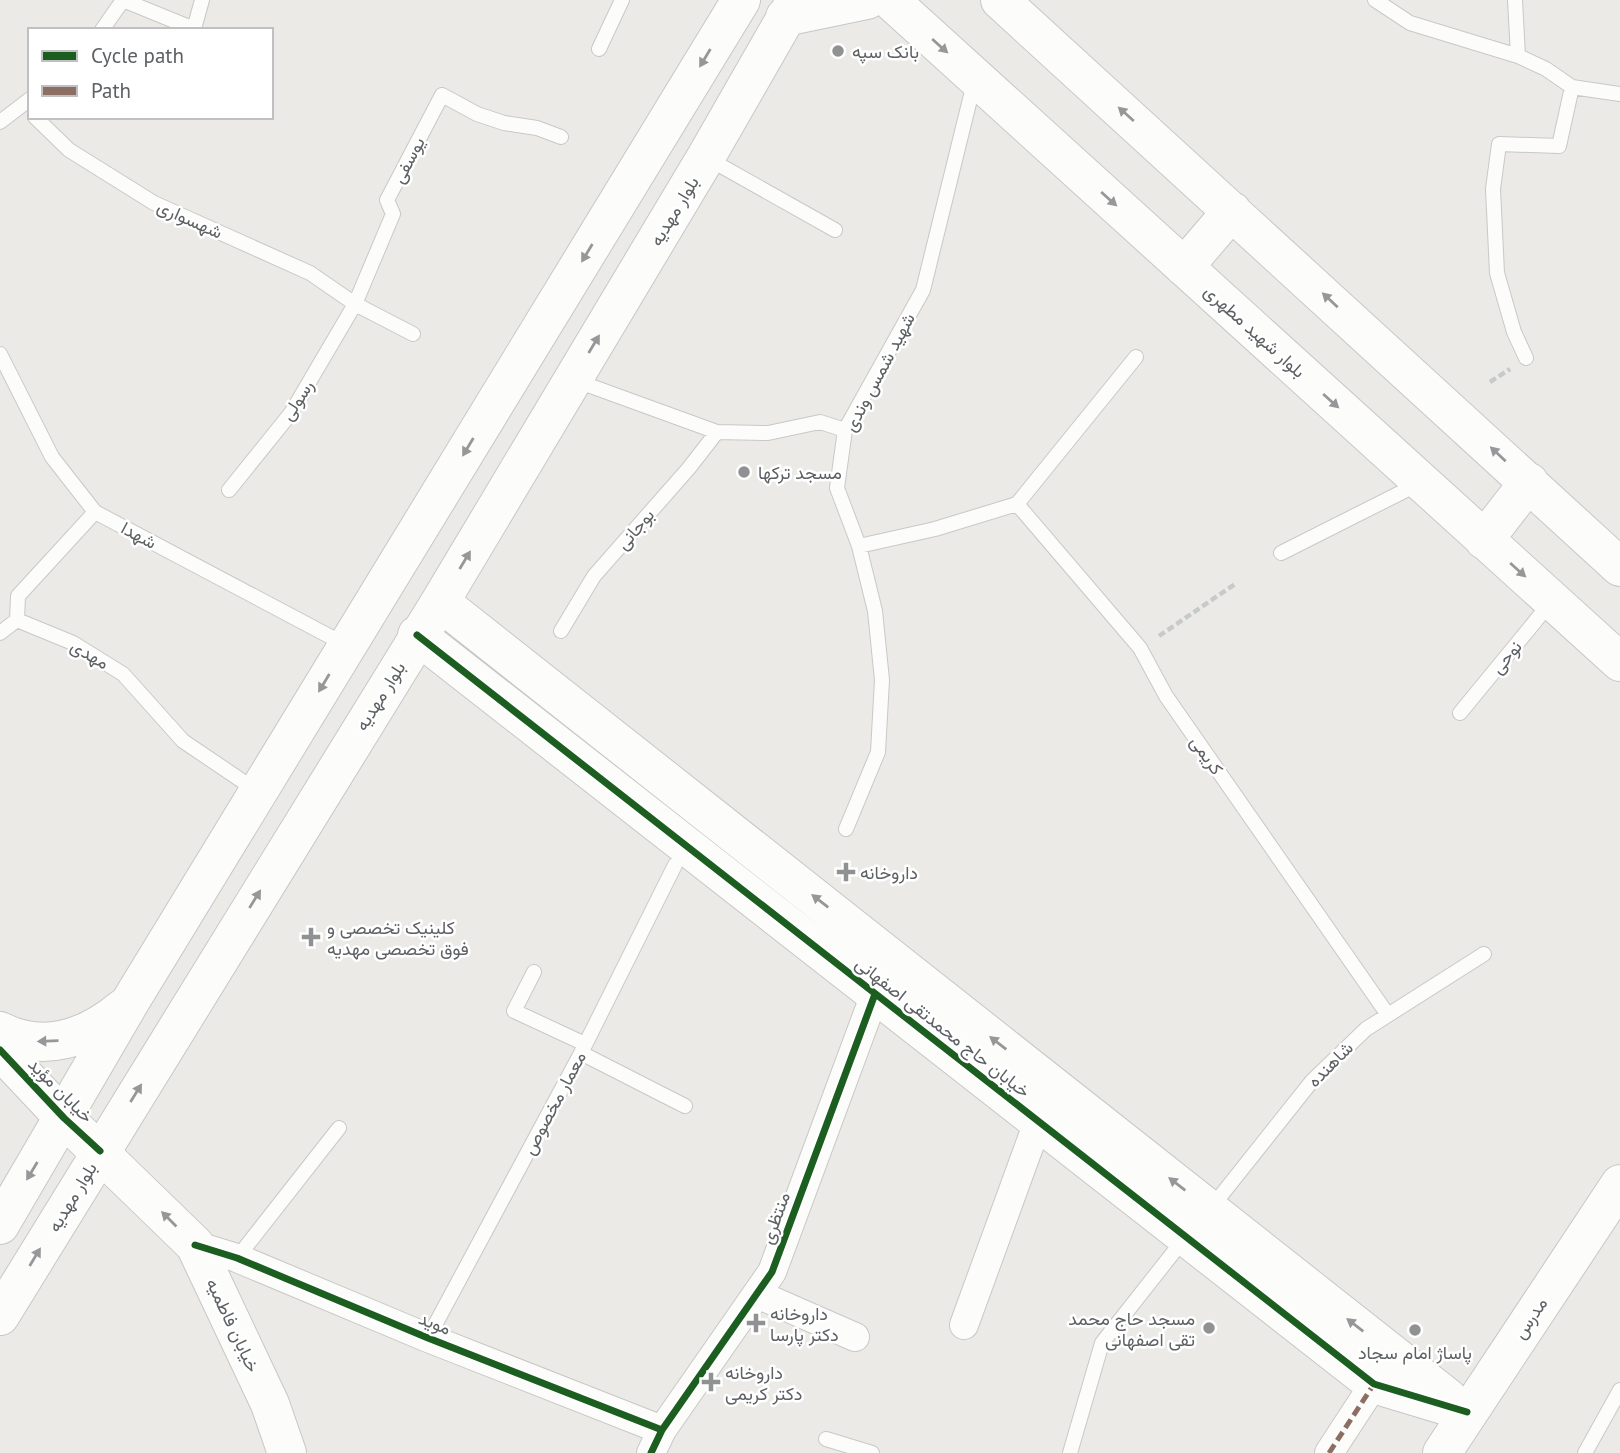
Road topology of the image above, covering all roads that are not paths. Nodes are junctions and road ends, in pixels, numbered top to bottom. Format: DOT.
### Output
graph roads {
  1 [pos="202,0"];
  2 [pos="622,0"];
  3 [pos="741,0"];
  4 [pos="867,0"];
  5 [pos="890,0"];
  6 [pos="1000,0"];
  7 [pos="1375,0"];
  8 [pos="1515,0"];
  9 [pos="791,9"];
  10 [pos="103,28"];
  11 [pos="192,28"];
  12 [pos="194,28"];
  13 [pos="599,49"];
  14 [pos="1518,56"];
  15 [pos="975,78"];
  16 [pos="1572,87"];
  17 [pos="1620,94"];
  18 [pos="27,105"];
  19 [pos="38,119"];
  20 [pos="0,122"];
  21 [pos="561,137"];
  22 [pos="706,157"];
  23 [pos="1232,211"];
  24 [pos="835,230"];
  25 [pos="1184,267"];
  26 [pos="355,303"];
  27 [pos="413,334"];
  28 [pos="0,354"];
  29 [pos="1136,357"];
  30 [pos="1527,358"];
  31 [pos="573,380"];
  32 [pos="845,430"];
  33 [pos="717,432"];
  34 [pos="1421,482"];
  35 [pos="1528,482"];
  36 [pos="229,489"];
  37 [pos="1017,503"];
  38 [pos="95,512"];
  39 [pos="1484,540"];
  40 [pos="859,546"];
  41 [pos="1281,553"];
  42 [pos="1620,567"];
  43 [pos="1552,601"];
  44 [pos="440,602"];
  45 [pos="17,620"];
  46 [pos="470,624"];
  47 [pos="561,631"];
  48 [pos="0,633"];
  49 [pos="418,635"];
  50 [pos="347,645"];
  51 [pos="448,658"];
  52 [pos="1620,662"];
  53 [pos="1460,713"];
  54 [pos="258,792"];
  55 [pos="846,829"];
  56 [pos="675,866"];
  57 [pos="1484,954"];
  58 [pos="534,972"];
  59 [pos="876,994"];
  60 [pos="130,1002"];
  61 [pos="1388,1015"];
  62 [pos="0,1031"];
  63 [pos="583,1049"];
  64 [pos="0,1050"];
  65 [pos="685,1106"];
  66 [pos="64,1118"];
  67 [pos="1038,1122"];
  68 [pos="339,1128"];
  69 [pos="111,1149"];
  70 [pos="1618,1193"];
  71 [pos="1197,1224"];
  72 [pos="0,1225"];
  73 [pos="195,1245"];
  74 [pos="237,1258"];
  75 [pos="757,1294"];
  76 [pos="0,1316"];
  77 [pos="964,1325"];
  78 [pos="856,1337"];
  79 [pos="428,1338"];
  80 [pos="1374,1384"];
  81 [pos="1620,1390"];
  82 [pos="1466,1412"];
  83 [pos="826,1440"];
  84 [pos="661,1446"];
  85 [pos="287,1453"];
  86 [pos="872,1453"];
  87 [pos="1070,1453"];
  88 [pos="1329,1453"];
  89 [pos="1442,1453"];
  90 [pos="1585,1453"];
  1 -- 12 [label="lane"];
  2 -- 13 [label="lane"];
  3 -- 50 [label="main road, one-way"];
  4 -- 9 [label="main road"];
  5 -- 15 [label="main road, بلوار شهید مطهری, one-way"];
  23 -- 6 [label="main road, one-way"];
  7 -- 14 [label="lane"];
  8 -- 14 [label="lane"];
  9 -- 22 [label="main road, بلوار مهدیه"];
  10 -- 11 [label="lane"];
  14 -- 16 [label="lane"];
  15 -- 25 [label="main road, بلوار شهید مطهری, one-way"];
  15 -- 32 [label="lane, شهید شمس وندی"];
  16 -- 17 [label="lane"];
  16 -- 30 [label="lane"];
  18 -- 20 [label="lane"];
  19 -- 26 [label="lane, شهسواری"];
  21 -- 26 [label="lane, یوسفی"];
  22 -- 24 [label="lane"];
  31 -- 22 [label="main road, بلوار مهدیه, one-way"];
  23 -- 25 [label="main road"];
  35 -- 23 [label="main road, one-way"];
  25 -- 34 [label="main road, بلوار شهید مطهری, one-way"];
  26 -- 27 [label="lane, شهسواری"];
  26 -- 36 [label="lane, رسولی"];
  28 -- 38 [label="lane, شهدا"];
  29 -- 37 [label="lane"];
  31 -- 33 [label="lane"];
  44 -- 31 [label="main road, بلوار مهدیه, one-way"];
  32 -- 33 [label="lane"];
  32 -- 40 [label="lane, شهید شمس وندی"];
  33 -- 47 [label="lane, بوجانی"];
  34 -- 39 [label="main road, بلوار شهید مطهری"];
  34 -- 41 [label="lane"];
  35 -- 39 [label="main road"];
  35 -- 42 [label="main road"];
  37 -- 40 [label="lane"];
  37 -- 61 [label="lane, کریمی"];
  38 -- 45 [label="lane"];
  38 -- 50 [label="lane, شهدا"];
  39 -- 43 [label="main road, بلوار شهید مطهری, one-way"];
  40 -- 55 [label="lane, شهید شمس وندی"];
  43 -- 52 [label="main road, بلوار شهید مطهری"];
  43 -- 53 [label="lane, نوحی"];
  44 -- 46 [label="main road, خیابان حاج محمدتقی اصفهانی"];
  44 -- 49 [label="main road, بلوار مهدیه"];
  45 -- 48 [label="lane"];
  45 -- 54 [label="lane, مهدی"];
  46 -- 51 [label="main road"];
  71 -- 46 [label="main road, خیابان حاج محمدتقی اصفهانی, one-way"];
  49 -- 51 [label="main road, خیابان حاج محمدتقی اصفهانی"];
  69 -- 49 [label="main road, بلوار مهدیه, one-way"];
  50 -- 54 [label="main road, one-way"];
  51 -- 59 [label="main road, خیابان حاج محمدتقی اصفهانی"];
  54 -- 60 [label="main road"];
  56 -- 63 [label="lane, معمار مخصوص"];
  57 -- 61 [label="lane, شاهنده"];
  58 -- 63 [label="lane"];
  59 -- 67 [label="main road, خیابان حاج محمدتقی اصفهانی"];
  59 -- 75 [label="street, منتظری"];
  60 -- 62 [label="main road, one-way"];
  60 -- 66 [label="main road"];
  61 -- 71 [label="lane, شاهنده"];
  63 -- 65 [label="lane"];
  63 -- 79 [label="lane, معمار مخصوص"];
  64 -- 66 [label="main road, خیابان مؤید"];
  66 -- 69 [label="main road, خیابان مؤید"];
  66 -- 72 [label="main road, one-way"];
  67 -- 71 [label="main road, خیابان حاج محمدتقی اصفهانی"];
  67 -- 77 [label="street"];
  68 -- 74 [label="lane"];
  73 -- 69 [label="main road, خیابان فاطمیه, one-way"];
  76 -- 69 [label="main road, بلوار مهدیه, one-way"];
  70 -- 82 [label="main road, مدرس"];
  71 -- 80 [label="main road, خیابان حاج محمدتقی اصفهانی"];
  82 -- 71 [label="main road, خیابان حاج محمدتقی اصفهانی, one-way"];
  71 -- 87 [label="lane, شاهنده"];
  73 -- 74 [label="street, موید"];
  73 -- 85 [label="main road, خیابان فاطمیه"];
  74 -- 79 [label="street, موید"];
  75 -- 78 [label="street"];
  75 -- 84 [label="street, منتظری"];
  79 -- 84 [label="street, موید"];
  80 -- 82 [label="main road, خیابان حاج محمدتقی اصفهانی"];
  80 -- 88 [label="street"];
  81 -- 90 [label="lane"];
  82 -- 89 [label="main road, مدرس"];
  83 -- 86 [label="lane"];
}
